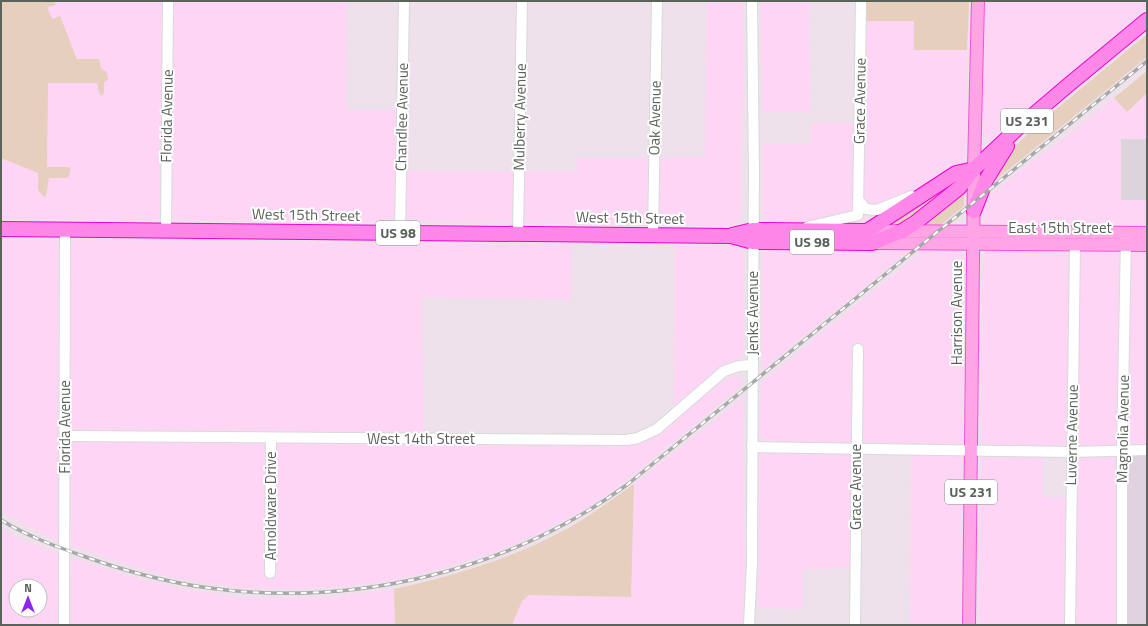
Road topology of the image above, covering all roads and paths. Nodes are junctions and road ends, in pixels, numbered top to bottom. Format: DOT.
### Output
graph roads {
  1 [pos="168,1"];
  2 [pos="404,1"];
  3 [pos="522,1"];
  4 [pos="656,1"];
  5 [pos="752,1"];
  6 [pos="861,1"];
  7 [pos="978,1"];
  8 [pos="1147,20"];
  9 [pos="1018,128"];
  10 [pos="974,169"];
  11 [pos="931,190"];
  12 [pos="859,201"];
  13 [pos="974,211"];
  14 [pos="1,229"];
  15 [pos="65,230"];
  16 [pos="166,230"];
  17 [pos="791,230"];
  18 [pos="902,231"];
  19 [pos="400,233"];
  20 [pos="1147,233"];
  21 [pos="518,234"];
  22 [pos="653,235"];
  23 [pos="753,236"];
  24 [pos="869,237"];
  25 [pos="973,238"];
  26 [pos="1075,239"];
  27 [pos="1126,239"];
  28 [pos="1147,245"];
  29 [pos="858,349"];
  30 [pos="753,365"];
  31 [pos="64,436"];
  32 [pos="271,438"];
  33 [pos="752,447"];
  34 [pos="856,449"];
  35 [pos="971,450"];
  36 [pos="1122,450"];
  37 [pos="1147,450"];
  38 [pos="1072,452"];
  39 [pos="270,573"];
  40 [pos="64,625"];
  41 [pos="749,625"];
  42 [pos="855,625"];
  43 [pos="969,625"];
  44 [pos="1070,625"];
  45 [pos="1122,625"];
  1 -- 16 [label="street, Florida Avenue"];
  2 -- 19 [label="street, Chandlee Avenue"];
  3 -- 21 [label="street, Mulberry Avenue"];
  4 -- 22 [label="street, Oak Avenue"];
  5 -- 23 [label="street, Jenks Avenue"];
  6 -- 12 [label="street, Grace Avenue"];
  7 -- 10 [label="main road, Harrison Avenue"];
  8 -- 9 [label="highway, US 231"];
  9 -- 10 [label="highway, US 231"];
  9 -- 13 [label="highway"];
  10 -- 11 [label="highway"];
  10 -- 13 [label="main road, Harrison Avenue / US 231"];
  10 -- 18 [label="highway"];
  11 -- 12 [label="street"];
  11 -- 24 [label="highway"];
  12 -- 17 [label="street"];
  13 -- 25 [label="main road, Harrison Avenue / US 231"];
  14 -- 15 [label="highway, West 15th Street / US 98"];
  15 -- 16 [label="highway, West 15th Street / US 98"];
  15 -- 31 [label="street, Florida Avenue"];
  16 -- 19 [label="highway, West 15th Street / US 98"];
  17 -- 23 [label="highway, West 15th Street / US 98"];
  17 -- 24 [label="highway, West 15th Street / US 98"];
  18 -- 24 [label="highway"];
  18 -- 25 [label="main road, US 98"];
  19 -- 21 [label="highway, West 15th Street / US 98"];
  20 -- 27 [label="main road, East 15th Street / US 98"];
  21 -- 22 [label="highway, West 15th Street / US 98"];
  22 -- 23 [label="highway, West 15th Street / US 98"];
  23 -- 24 [label="highway, West 15th Street / US 98"];
  23 -- 30 [label="street, Jenks Avenue"];
  24 -- 25 [label="main road, West 15th Street / US 98"];
  25 -- 26 [label="main road, East 15th Street / US 98"];
  25 -- 35 [label="main road, Harrison Avenue / US 231"];
  26 -- 27 [label="main road, East 15th Street / US 98"];
  26 -- 38 [label="street, Luverne Avenue"];
  27 -- 28 [label="main road, East 15th Street / US 98"];
  27 -- 36 [label="street, Magnolia Avenue"];
  29 -- 34 [label="street, Grace Avenue"];
  30 -- 32 [label="street, West 14th Street"];
  30 -- 33 [label="street, Jenks Avenue"];
  31 -- 32 [label="street, West 14th Street"];
  31 -- 40 [label="street, Florida Avenue"];
  32 -- 39 [label="street, Arnoldware Drive"];
  33 -- 34 [label="street"];
  33 -- 41 [label="street, Jenks Avenue"];
  34 -- 35 [label="street"];
  34 -- 42 [label="street, Grace Avenue"];
  35 -- 38 [label="street"];
  35 -- 43 [label="main road, Harrison Avenue / US 231"];
  36 -- 37 [label="street"];
  36 -- 38 [label="street"];
  36 -- 45 [label="street, Magnolia Avenue"];
  38 -- 44 [label="street, Luverne Avenue"];
}
